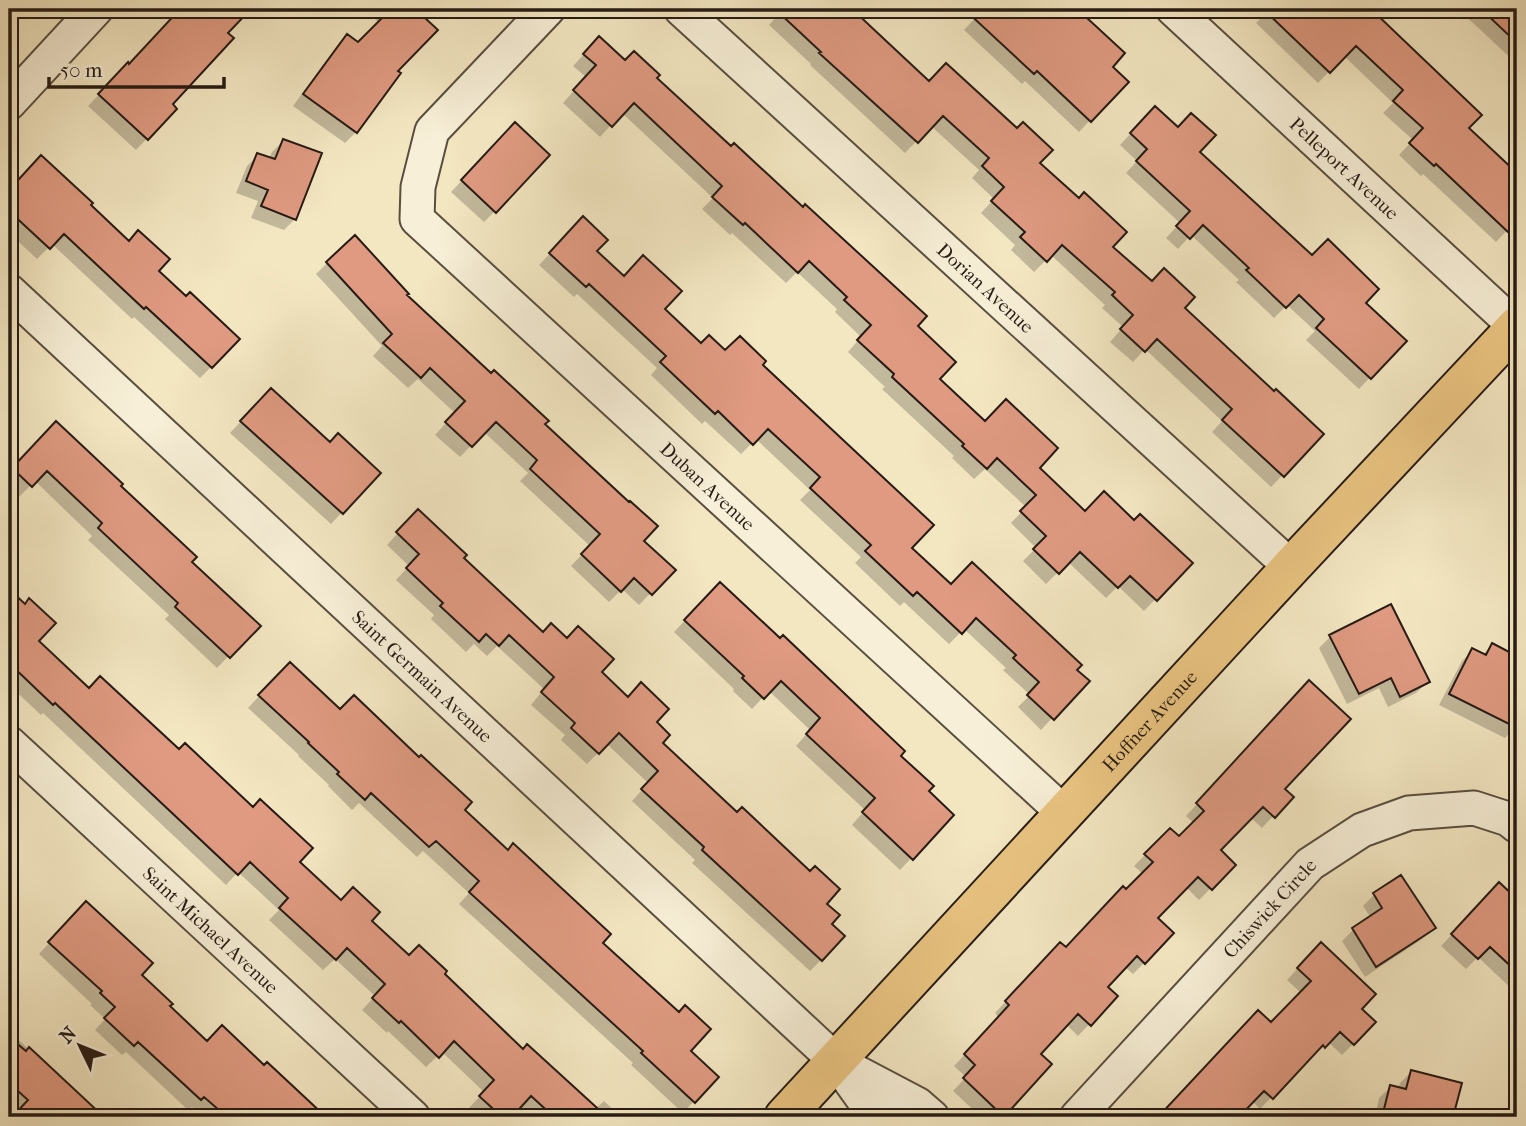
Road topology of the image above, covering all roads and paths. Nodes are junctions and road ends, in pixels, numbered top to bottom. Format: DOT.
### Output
graph roads {
  1 [pos="96,9"];
  2 [pos="548,9"];
  3 [pos="681,9"];
  4 [pos="1173,9"];
  5 [pos="9,103"];
  6 [pos="9,291"];
  7 [pos="1517,327"];
  8 [pos="1292,568"];
  9 [pos="9,743"];
  10 [pos="1064,813"];
  11 [pos="1517,826"];
  12 [pos="836,1061"];
  13 [pos="413,1117"];
  14 [pos="784,1117"];
  15 [pos="876,1117"];
  16 [pos="932,1117"];
  17 [pos="1077,1117"];
  1 -- 5 [label="street"];
  2 -- 10 [label="street, Duban Avenue"];
  3 -- 8 [label="street, Dorian Avenue"];
  4 -- 7 [label="street, Pelleport Avenue"];
  6 -- 12 [label="street, Saint Germain Avenue"];
  7 -- 8 [label="main road, Hoffner Avenue"];
  8 -- 10 [label="main road, Hoffner Avenue"];
  9 -- 13 [label="street, Saint Michael Avenue"];
  10 -- 12 [label="main road, Hoffner Avenue"];
  11 -- 17 [label="street, Chiswick Circle"];
  12 -- 14 [label="main road, Hoffner Avenue"];
  12 -- 15 [label="street"];
  12 -- 16 [label="street"];
}
